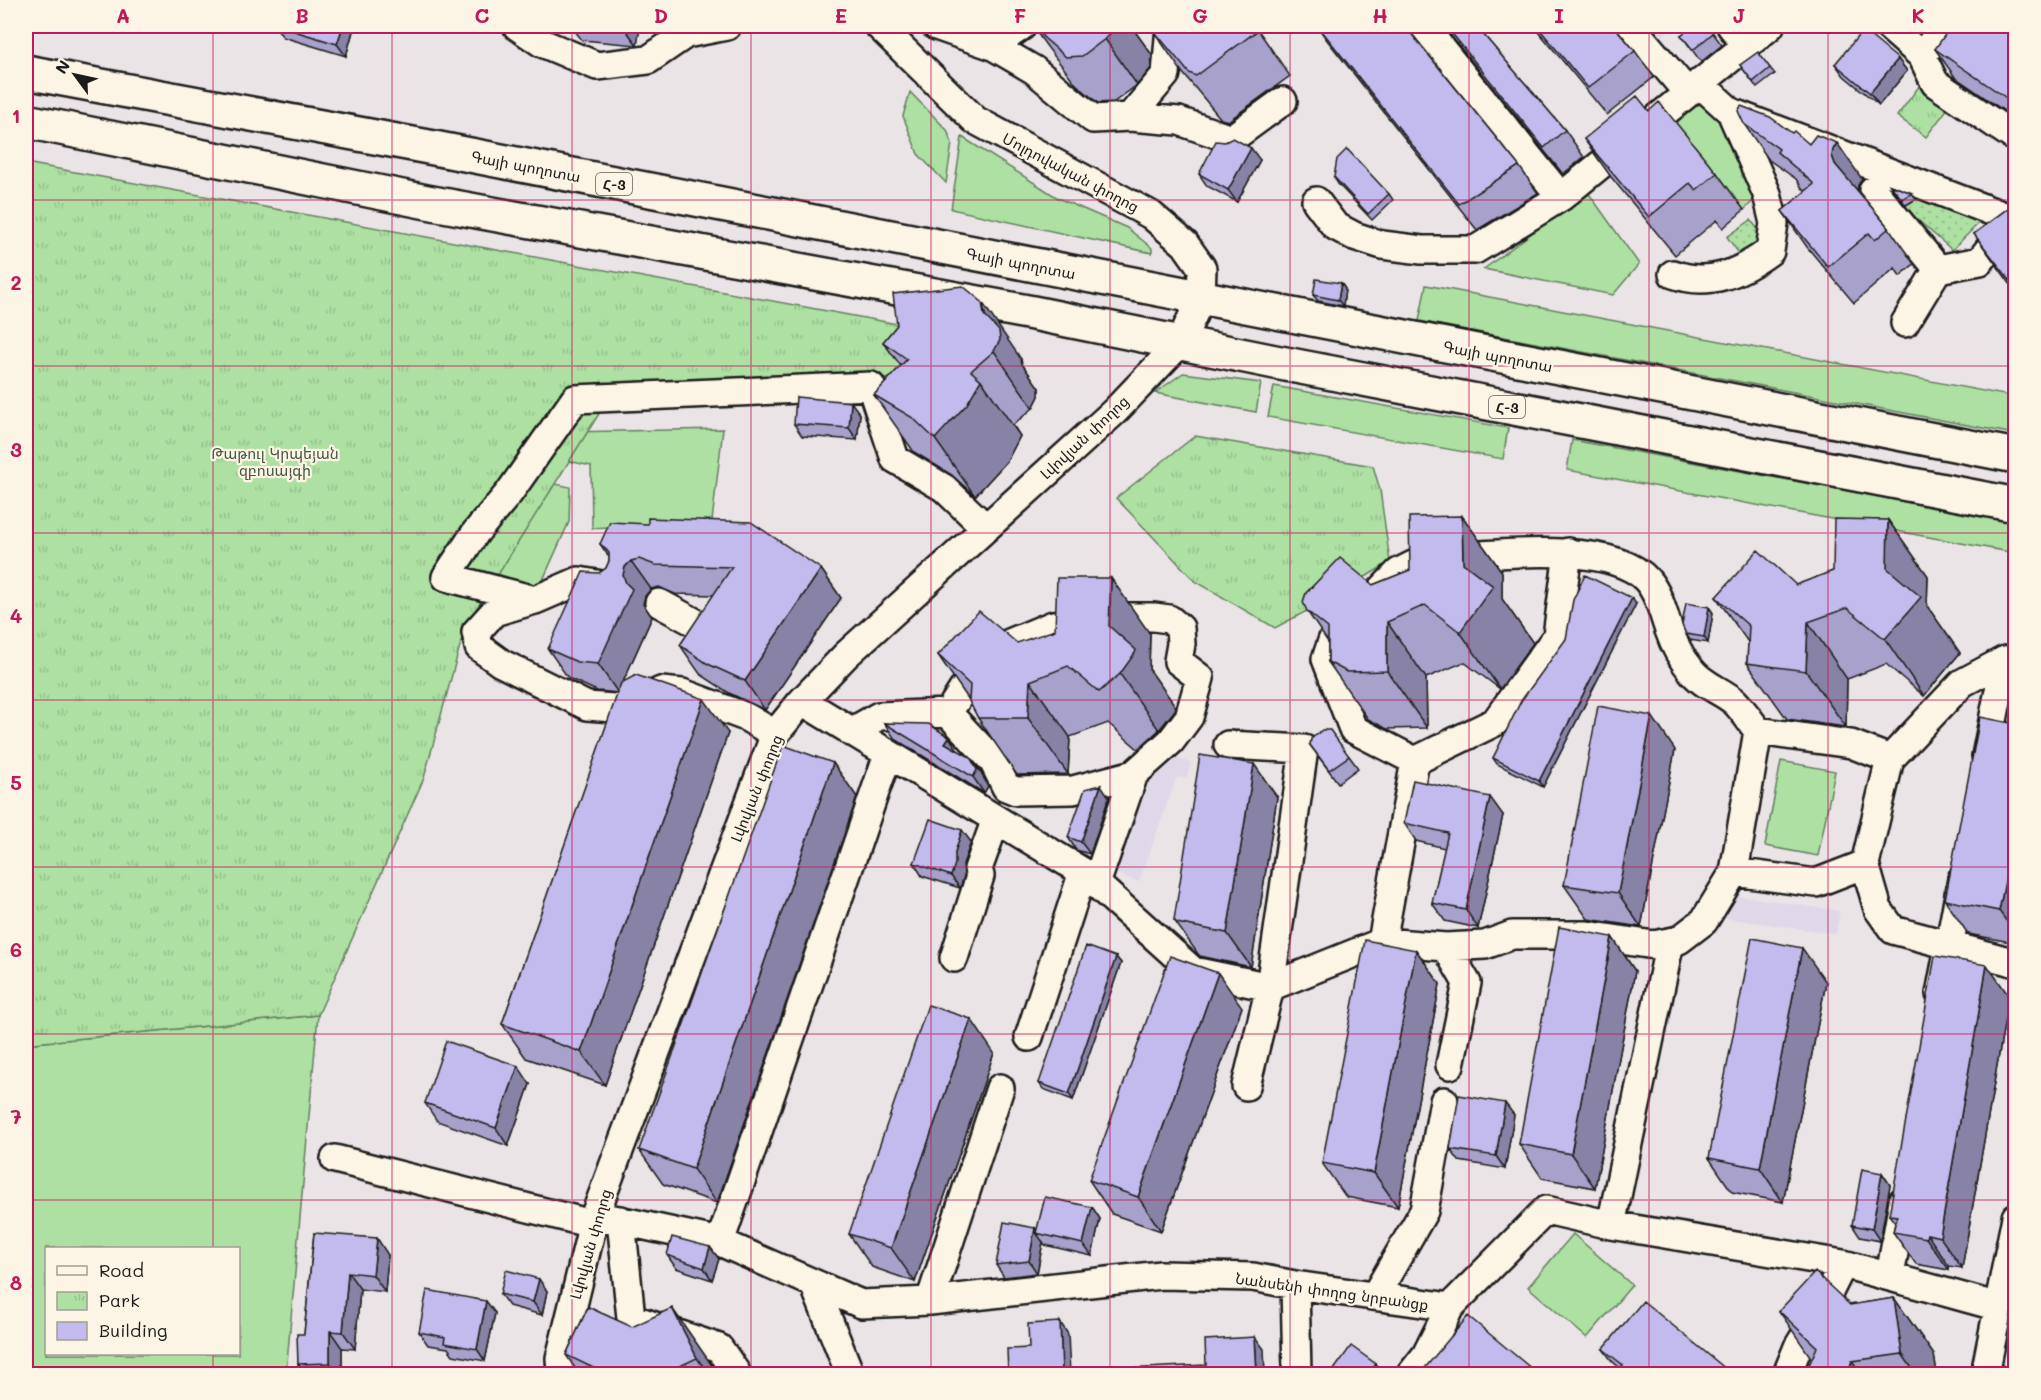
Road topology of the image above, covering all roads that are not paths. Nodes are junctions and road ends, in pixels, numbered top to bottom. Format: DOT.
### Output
graph roads {
  1 [pos="517,26"];
  2 [pos="727,26"];
  3 [pos="879,26"];
  4 [pos="936,26"];
  5 [pos="1022,26"];
  6 [pos="1150,26"];
  7 [pos="1423,26"];
  8 [pos="1631,26"];
  9 [pos="1770,26"];
  10 [pos="1888,26"];
  11 [pos="1944,26"];
  12 [pos="687,30"];
  13 [pos="1738,35"];
  14 [pos="1170,38"];
  15 [pos="993,46"];
  16 [pos="1922,56"];
  17 [pos="26,72"];
  18 [pos="1693,88"];
  19 [pos="1283,101"];
  20 [pos="1731,112"];
  21 [pos="1130,117"];
  22 [pos="26,121"];
  23 [pos="2016,138"];
  24 [pos="1873,190"];
  25 [pos="1561,196"];
  26 [pos="1316,201"];
  27 [pos="2014,219"];
  28 [pos="1938,269"];
  29 [pos="1673,274"];
  30 [pos="1201,298"];
  31 [pos="1905,323"];
  32 [pos="1180,342"];
  33 [pos="2016,456"];
  34 [pos="2016,505"];
  35 [pos="986,528"];
  36 [pos="1568,552"];
  37 [pos="614,587"];
  38 [pos="535,600"];
  39 [pos="659,603"];
  40 [pos="696,623"];
  41 [pos="2010,661"];
  42 [pos="802,701"];
  43 [pos="948,713"];
  44 [pos="1758,731"];
  45 [pos="851,732"];
  46 [pos="775,734"];
  47 [pos="1228,744"];
  48 [pos="888,754"];
  49 [pos="1890,759"];
  50 [pos="1415,761"];
  51 [pos="1134,774"];
  52 [pos="1980,785"];
  53 [pos="996,819"];
  54 [pos="1967,853"];
  55 [pos="1865,864"];
  56 [pos="1734,872"];
  57 [pos="1089,878"];
  58 [pos="1382,942"];
  59 [pos="1670,942"];
  60 [pos="1949,944"];
  61 [pos="1446,947"];
  62 [pos="954,958"];
  63 [pos="2016,963"];
  64 [pos="1270,987"];
  65 [pos="1936,1013"];
  66 [pos="1029,1037"];
  67 [pos="1450,1065"];
  68 [pos="1246,1086"];
  69 [pos="1000,1088"];
  70 [pos="1444,1101"];
  71 [pos="335,1159"];
  72 [pos="1908,1173"];
  73 [pos="2016,1217"];
  74 [pos="593,1219"];
  75 [pos="621,1220"];
  76 [pos="1611,1225"];
  77 [pos="720,1242"];
  78 [pos="1842,1264"];
  79 [pos="1890,1276"];
  80 [pos="814,1284"];
  81 [pos="1295,1285"];
  82 [pos="1375,1296"];
  83 [pos="930,1301"];
  84 [pos="1999,1306"];
  85 [pos="1450,1307"];
  86 [pos="561,1374"];
  87 [pos="737,1374"];
  88 [pos="850,1374"];
  89 [pos="1297,1374"];
  90 [pos="1411,1374"];
  91 [pos="1787,1374"];
  92 [pos="1985,1374"];
  1 -- 12 [label="street"];
  2 -- 12 [label="street"];
  3 -- 30 [label="street, Մոլդովական փողոց"];
  4 -- 15 [label="street"];
  5 -- 15 [label="street"];
  6 -- 14 [label="street"];
  7 -- 25 [label="street"];
  8 -- 18 [label="street"];
  9 -- 13 [label="street"];
  10 -- 16 [label="street"];
  11 -- 16 [label="street"];
  13 -- 18 [label="street"];
  14 -- 21 [label="street"];
  15 -- 21 [label="street"];
  16 -- 23 [label="street"];
  17 -- 30 [label="main road, Գայի պողոտա / Հ-3"];
  18 -- 20 [label="street"];
  18 -- 25 [label="street"];
  19 -- 21 [label="street"];
  20 -- 27 [label="street"];
  20 -- 29 [label="street"];
  22 -- 32 [label="main road, Հ-3"];
  24 -- 28 [label="street"];
  25 -- 26 [label="street"];
  27 -- 28 [label="street"];
  28 -- 31 [label="street"];
  30 -- 32 [label="street, Մոլդովական փողոց"];
  30 -- 33 [label="main road, Գայի պողոտա / Հ-3"];
  32 -- 34 [label="main road, Հ-3"];
  32 -- 35 [label="street, Լվովյան փողոց"];
  35 -- 38 [label="street"];
  35 -- 42 [label="street, Լվովյան փողոց"];
  36 -- 44 [label="street"];
  36 -- 50 [label="street"];
  36 -- 50 [label="street"];
  37 -- 38 [label="street"];
  38 -- 46 [label="street"];
  39 -- 40 [label="street"];
  41 -- 49 [label="street"];
  41 -- 52 [label="street"];
  42 -- 45 [label="street"];
  42 -- 46 [label="street, Լվովյան փողոց"];
  43 -- 45 [label="street"];
  43 -- 51 [label="street"];
  43 -- 51 [label="street"];
  44 -- 49 [label="street"];
  44 -- 56 [label="street"];
  45 -- 48 [label="street"];
  46 -- 74 [label="street, Լվովյան փողոց"];
  47 -- 64 [label="street"];
  48 -- 53 [label="street"];
  48 -- 77 [label="street"];
  49 -- 55 [label="street"];
  50 -- 58 [label="street"];
  51 -- 57 [label="street"];
  53 -- 57 [label="street"];
  53 -- 62 [label="street"];
  54 -- 60 [label="street"];
  55 -- 56 [label="street"];
  55 -- 60 [label="street"];
  56 -- 59 [label="street"];
  57 -- 64 [label="street"];
  57 -- 66 [label="street"];
  58 -- 61 [label="street"];
  58 -- 64 [label="street"];
  59 -- 61 [label="street"];
  59 -- 76 [label="street"];
  60 -- 63 [label="street"];
  60 -- 65 [label="street"];
  61 -- 67 [label="street"];
  64 -- 68 [label="street"];
  69 -- 83 [label="street"];
  70 -- 82 [label="street"];
  71 -- 74 [label="street, Նանսենի փողոց նրբանցք"];
  72 -- 79 [label="street"];
  73 -- 84 [label="street"];
  74 -- 75 [label="street, Նանսենի փողոց նրբանցք"];
  74 -- 86 [label="street, Լվովյան փողոց"];
  75 -- 77 [label="street, Նանսենի փողոց նրբանցք"];
  75 -- 87 [label="street"];
  76 -- 78 [label="street, Նանսենի փողոց նրբանցք"];
  76 -- 85 [label="street, Նանսենի փողոց նրբանցք"];
  77 -- 80 [label="street, Նանսենի փողոց նրբանցք"];
  78 -- 79 [label="street, Նանսենի փողոց նրբանցք"];
  78 -- 91 [label="street"];
  79 -- 84 [label="street, Նանսենի փողոց նրբանցք"];
  80 -- 83 [label="street, Նանսենի փողոց նրբանցք"];
  80 -- 88 [label="street"];
  81 -- 82 [label="street, Նանսենի փողոց նրբանցք"];
  81 -- 83 [label="street, Նանսենի փողոց նրբանցք"];
  81 -- 89 [label="street"];
  82 -- 85 [label="street, Նանսենի փողոց նրբանցք"];
  84 -- 92 [label="street"];
  85 -- 90 [label="street"];
}
